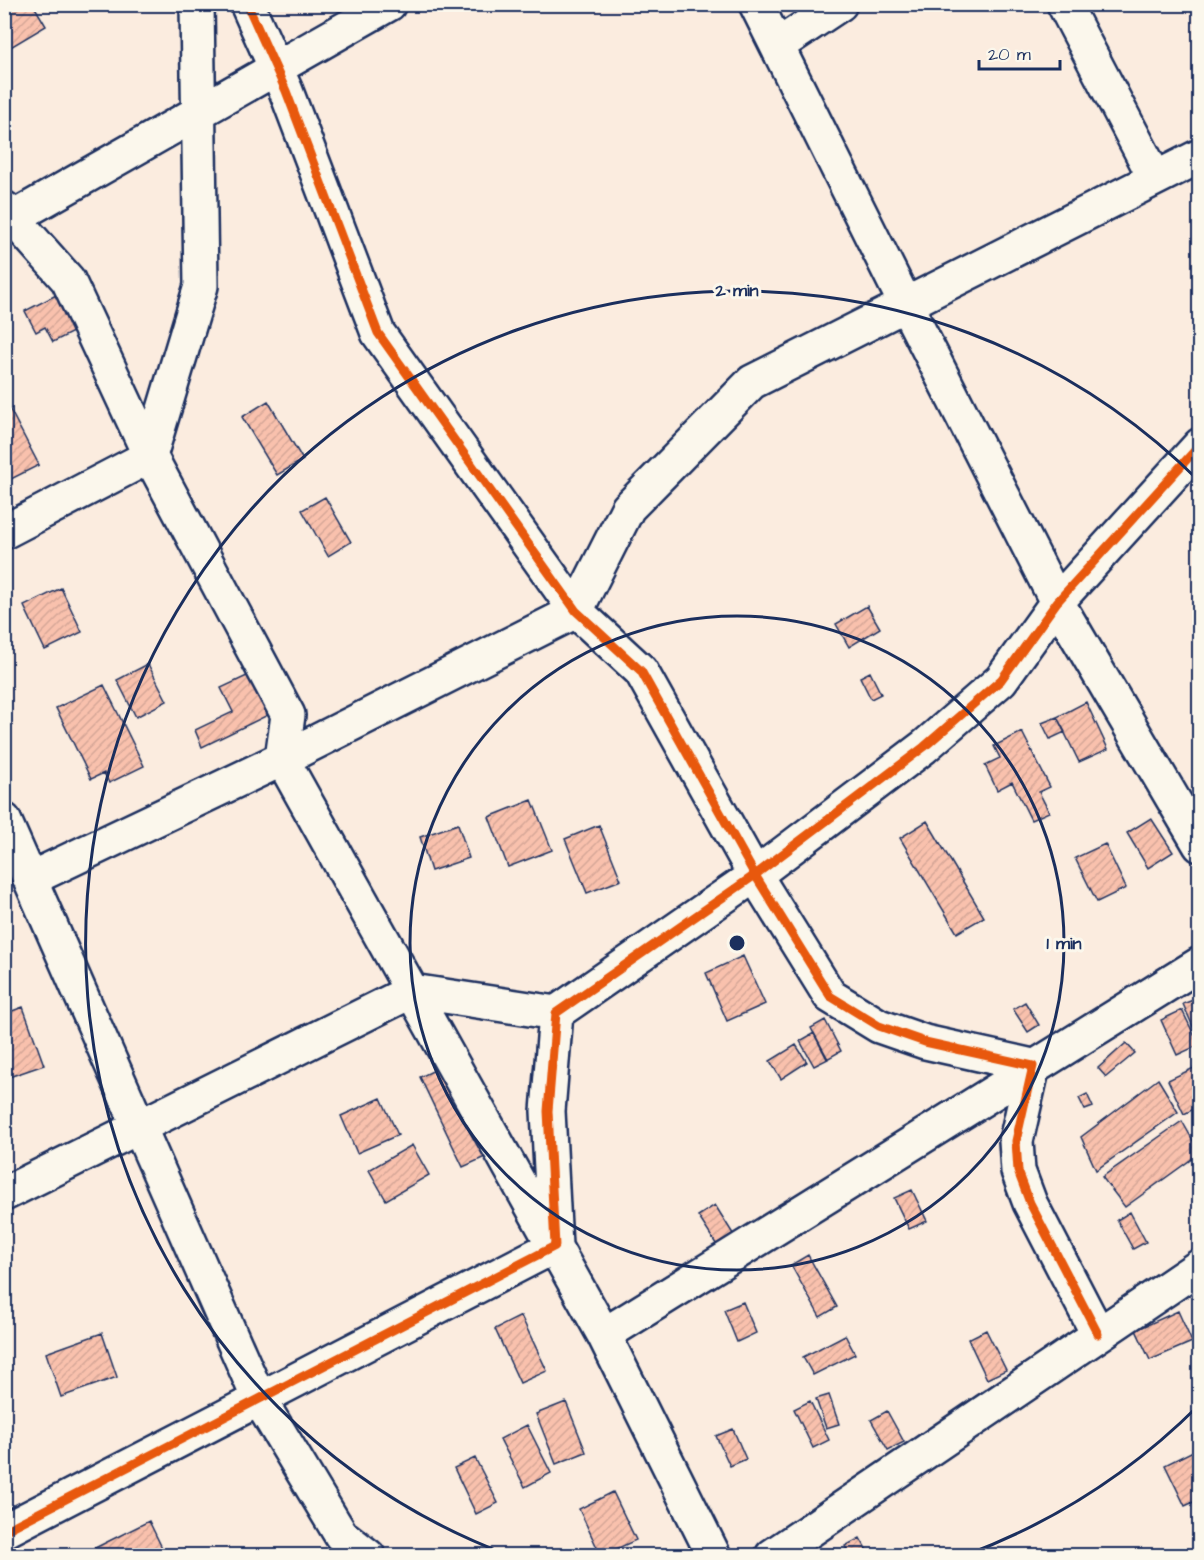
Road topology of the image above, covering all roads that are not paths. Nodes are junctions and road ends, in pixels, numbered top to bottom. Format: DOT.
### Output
graph roads {
  1 [pos="197,4"];
  2 [pos="247,4"];
  3 [pos="389,4"];
  4 [pos="756,4"];
  5 [pos="840,4"];
  6 [pos="1064,4"];
  7 [pos="777,46"];
  8 [pos="276,68"];
  9 [pos="199,113"];
  10 [pos="1200,156"];
  11 [pos="1155,178"];
  12 [pos="7,216"];
  13 [pos="906,305"];
  14 [pos="1200,445"];
  15 [pos="150,456"];
  16 [pos="4,532"];
  17 [pos="1057,602"];
  18 [pos="576,611"];
  19 [pos="282,759"];
  20 [pos="4,820"];
  21 [pos="1200,845"];
  22 [pos="755,875"];
  23 [pos="30,879"];
  24 [pos="1200,964"];
  25 [pos="412,991"];
  26 [pos="556,1013"];
  27 [pos="1033,1066"];
  28 [pos="140,1127"];
  29 [pos="4,1194"];
  30 [pos="555,1246"];
  31 [pos="1200,1266"];
  32 [pos="1098,1334"];
  33 [pos="604,1335"];
  34 [pos="260,1399"];
  35 [pos="4,1531"];
  36 [pos="368,1556"];
  37 [pos="714,1556"];
  38 [pos="772,1556"];
  1 -- 9 [label="street"];
  2 -- 8 [label="street"];
  3 -- 8 [label="street"];
  4 -- 7 [label="street"];
  5 -- 7 [label="street"];
  6 -- 11 [label="street"];
  7 -- 13 [label="street"];
  8 -- 9 [label="street"];
  8 -- 18 [label="street"];
  9 -- 12 [label="street"];
  9 -- 15 [label="street"];
  10 -- 11 [label="street"];
  11 -- 13 [label="street"];
  12 -- 15 [label="street"];
  13 -- 17 [label="street"];
  13 -- 18 [label="street"];
  14 -- 17 [label="street"];
  15 -- 16 [label="street"];
  15 -- 19 [label="street"];
  17 -- 21 [label="street"];
  17 -- 22 [label="street"];
  18 -- 19 [label="street"];
  18 -- 22 [label="street"];
  19 -- 23 [label="street"];
  19 -- 25 [label="street"];
  20 -- 23 [label="street"];
  22 -- 26 [label="street"];
  22 -- 27 [label="street"];
  23 -- 28 [label="street"];
  24 -- 27 [label="street"];
  25 -- 26 [label="street"];
  25 -- 28 [label="street"];
  25 -- 30 [label="street"];
  26 -- 30 [label="street"];
  27 -- 32 [label="street"];
  27 -- 33 [label="street"];
  28 -- 29 [label="street"];
  28 -- 34 [label="street"];
  30 -- 33 [label="street"];
  30 -- 34 [label="street"];
  31 -- 32 [label="street"];
  32 -- 38 [label="street"];
  33 -- 37 [label="street"];
  34 -- 35 [label="street"];
  34 -- 36 [label="street"];
}
